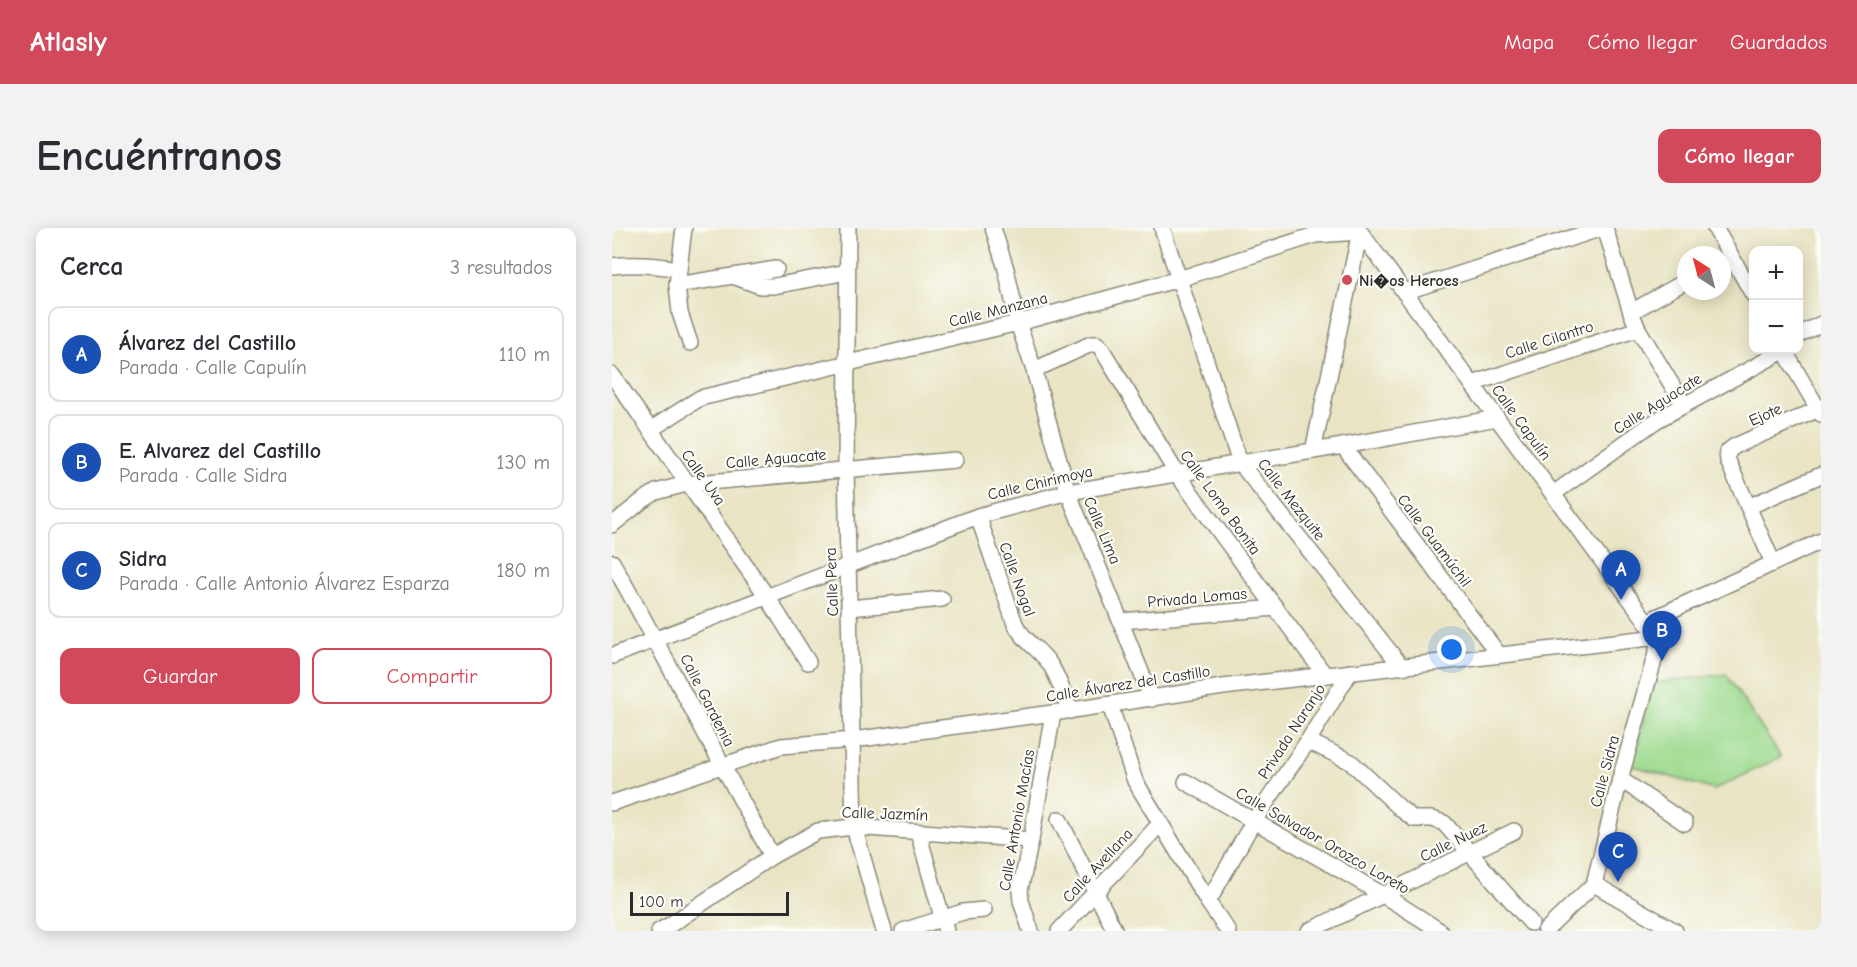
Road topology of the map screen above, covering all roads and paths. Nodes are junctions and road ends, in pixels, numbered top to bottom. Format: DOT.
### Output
graph roads {
  1 [pos="684,228"];
  2 [pos="848,228"];
  3 [pos="993,228"];
  4 [pos="1162,228"];
  5 [pos="1604,228"];
  6 [pos="1715,228"];
  7 [pos="1359,230"];
  8 [pos="1722,246"];
  9 [pos="1731,265"];
  10 [pos="612,266"];
  11 [pos="776,268"];
  12 [pos="679,269"];
  13 [pos="847,272"];
  14 [pos="733,276"];
  15 [pos="1179,279"];
  16 [pos="677,285"];
  17 [pos="1677,286"];
  18 [pos="1749,289"];
  19 [pos="1404,292"];
  20 [pos="1631,312"];
  21 [pos="1018,323"];
  22 [pos="1821,324"];
  23 [pos="1638,329"];
  24 [pos="1803,333"];
  25 [pos="690,343"];
  26 [pos="1778,354"];
  27 [pos="1787,354"];
  28 [pos="846,365"];
  29 [pos="1034,370"];
  30 [pos="612,375"];
  31 [pos="1472,384"];
  32 [pos="1684,405"];
  33 [pos="1820,411"];
  34 [pos="1497,418"];
  35 [pos="650,430"];
  36 [pos="1342,446"];
  37 [pos="1313,451"];
  38 [pos="955,460"];
  39 [pos="1240,463"];
  40 [pos="846,469"];
  41 [pos="1177,474"];
  42 [pos="1821,475"];
  43 [pos="686,484"];
  44 [pos="1068,492"];
  45 [pos="1553,494"];
  46 [pos="1748,507"];
  47 [pos="978,516"];
  48 [pos="612,525"];
  49 [pos="1821,542"];
  50 [pos="612,562"];
  51 [pos="1773,563"];
  52 [pos="848,566"];
  53 [pos="768,598"];
  54 [pos="942,599"];
  55 [pos="850,608"];
  56 [pos="1276,608"];
  57 [pos="1122,621"];
  58 [pos="1646,622"];
  59 [pos="1658,637"];
  60 [pos="657,640"];
  61 [pos="1499,655"];
  62 [pos="612,657"];
  63 [pos="808,662"];
  64 [pos="1402,667"];
  65 [pos="1350,672"];
  66 [pos="1325,675"];
  67 [pos="1152,699"];
  68 [pos="1110,705"];
  69 [pos="1070,711"];
  70 [pos="1053,713"];
  71 [pos="853,740"];
  72 [pos="1308,741"];
  73 [pos="721,765"];
  74 [pos="1620,779"];
  75 [pos="1186,782"];
  76 [pos="612,802"];
  77 [pos="1059,819"];
  78 [pos="1253,822"];
  79 [pos="1685,823"];
  80 [pos="1160,824"];
  81 [pos="854,827"];
  82 [pos="1514,831"];
  83 [pos="918,832"];
  84 [pos="1031,840"];
  85 [pos="1470,854"];
  86 [pos="772,856"];
  87 [pos="1594,884"];
  88 [pos="1094,893"];
  89 [pos="1384,894"];
  90 [pos="1208,902"];
  91 [pos="984,910"];
  92 [pos="1531,923"];
  93 [pos="944,925"];
  94 [pos="668,929"];
  95 [pos="884,931"];
  96 [pos="903,931"];
  97 [pos="1031,931"];
  98 [pos="1059,931"];
  99 [pos="1115,931"];
  100 [pos="1228,931"];
  101 [pos="1309,931"];
  102 [pos="1440,931"];
  103 [pos="1545,931"];
  104 [pos="1676,931"];
  1 -- 12 [label="street"];
  2 -- 13 [label="street, Calle Pera"];
  3 -- 21 [label="street, Calle Lima"];
  4 -- 15 [label="street, Calle Mezquite"];
  5 -- 19 [label="street"];
  5 -- 20 [label="street"];
  6 -- 8 [label="street"];
  7 -- 15 [label="street, Calle Manzana"];
  7 -- 19 [label="street, Calle Capulín"];
  7 -- 37 [label="street"];
  9 -- 18 [label="street"];
  10 -- 12 [label="street"];
  11 -- 14 [label="street"];
  12 -- 16 [label="street"];
  13 -- 14 [label="street"];
  13 -- 28 [label="street, Calle Pera"];
  14 -- 16 [label="street"];
  15 -- 21 [label="street, Calle Manzana"];
  15 -- 39 [label="street, Calle Mezquite"];
  16 -- 25 [label="street"];
  17 -- 20 [label="street"];
  19 -- 31 [label="street, Calle Capulín"];
  20 -- 23 [label="street"];
  21 -- 28 [label="street, Calle Manzana"];
  21 -- 29 [label="street, Calle Lima"];
  22 -- 24 [label="street"];
  23 -- 31 [label="street, Calle Cilantro"];
  23 -- 32 [label="street"];
  26 -- 32 [label="street, Calle Aguacate"];
  27 -- 33 [label="street"];
  28 -- 35 [label="street, Calle Manzana"];
  28 -- 40 [label="street, Calle Pera"];
  29 -- 41 [label="street, Calle Loma Bonita"];
  29 -- 44 [label="street, Calle Lima"];
  30 -- 35 [label="street, Calle Uva"];
  31 -- 34 [label="street, Calle Capulín"];
  32 -- 45 [label="street, Calle Aguacate"];
  33 -- 46 [label="street, Ejote"];
  34 -- 36 [label="street, Calle Chirimoya"];
  34 -- 45 [label="street, Calle Capulín"];
  35 -- 43 [label="street, Calle Uva"];
  36 -- 37 [label="street, Calle Chirimoya"];
  36 -- 61 [label="street, Calle Guamúchil"];
  37 -- 39 [label="street, Calle Chirimoya"];
  38 -- 40 [label="street, Calle Aguacate"];
  39 -- 41 [label="street, Calle Chirimoya"];
  39 -- 64 [label="street, Calle Mezquite"];
  40 -- 43 [label="street, Calle Aguacate"];
  40 -- 52 [label="street, Calle Pera"];
  41 -- 44 [label="street, Calle Chirimoya"];
  41 -- 56 [label="street, Calle Loma Bonita"];
  42 -- 46 [label="street"];
  43 -- 48 [label="street, Calle Aguacate"];
  43 -- 53 [label="street, Calle Uva"];
  44 -- 47 [label="street, Calle Chirimoya"];
  44 -- 57 [label="street, Calle Lima"];
  45 -- 58 [label="street, Calle Capulín"];
  46 -- 51 [label="street"];
  47 -- 52 [label="street, Calle Chirimoya"];
  47 -- 69 [label="street, Calle Nogal"];
  49 -- 51 [label="street"];
  50 -- 60 [label="street, Calle Gardenia"];
  51 -- 58 [label="street"];
  52 -- 53 [label="street, Calle Chirimoya"];
  52 -- 55 [label="street, Calle Pera"];
  53 -- 60 [label="street, Calle Chirimoya"];
  53 -- 63 [label="street, Calle Uva"];
  54 -- 55 [label="street"];
  55 -- 71 [label="street, Calle Pera"];
  56 -- 57 [label="street, Privada Lomas"];
  56 -- 66 [label="street, Calle Loma Bonita"];
  57 -- 67 [label="street, Calle Lima"];
  58 -- 59 [label="street, Calle Capulín"];
  59 -- 61 [label="street, Calle Álvarez del Castillo"];
  59 -- 74 [label="street, Calle Sidra"];
  60 -- 62 [label="street, Calle Chirimoya"];
  60 -- 73 [label="street, Calle Gardenia"];
  61 -- 64 [label="street, Calle Álvarez del Castillo"];
  64 -- 65 [label="street, Calle Álvarez del Castillo"];
  65 -- 66 [label="street, Calle Álvarez del Castillo"];
  65 -- 72 [label="street, Privada Naranjo"];
  66 -- 67 [label="street, Calle Álvarez del Castillo"];
  67 -- 68 [label="street, Calle Álvarez del Castillo"];
  68 -- 69 [label="street, Calle Álvarez del Castillo"];
  68 -- 80 [label="street"];
  69 -- 70 [label="street, Calle Álvarez del Castillo"];
  70 -- 71 [label="street, Calle Álvarez del Castillo"];
  70 -- 84 [label="street, Calle Antonio Macías"];
  71 -- 73 [label="street, Calle Álvarez del Castillo"];
  71 -- 81 [label="street, Calle Pera"];
  72 -- 78 [label="street, Privada Naranjo"];
  72 -- 85 [label="street"];
  73 -- 76 [label="street, Calle Álvarez del Castillo"];
  73 -- 86 [label="street, Calle Gardenia"];
  74 -- 79 [label="street"];
  74 -- 87 [label="street, Calle Sidra"];
  75 -- 78 [label="street, Calle Salvador Orozco Loreto"];
  77 -- 88 [label="street"];
  78 -- 89 [label="street, Calle Salvador Orozco Loreto"];
  78 -- 90 [label="street, Privada Naranjo"];
  80 -- 88 [label="street, Calle Avellana"];
  80 -- 90 [label="street"];
  81 -- 83 [label="street, Calle Jazmín"];
  81 -- 86 [label="street, Calle Jazmín"];
  81 -- 95 [label="street, Calle Pera"];
  82 -- 85 [label="street, Calle Nuez"];
  83 -- 84 [label="street, Calle Jazmín"];
  83 -- 93 [label="street"];
  84 -- 97 [label="street, Calle Antonio Macías"];
  85 -- 89 [label="street, Calle Nuez"];
  85 -- 92 [label="street"];
  86 -- 94 [label="street, Calle Jazmín"];
  87 -- 103 [label="street"];
  87 -- 104 [label="street"];
  88 -- 98 [label="street, Calle Avellana"];
  88 -- 99 [label="street"];
  89 -- 101 [label="street, Calle Nuez"];
  89 -- 102 [label="street, Calle Salvador Orozco Loreto"];
  90 -- 100 [label="street"];
  91 -- 93 [label="street"];
  93 -- 96 [label="street"];
}
